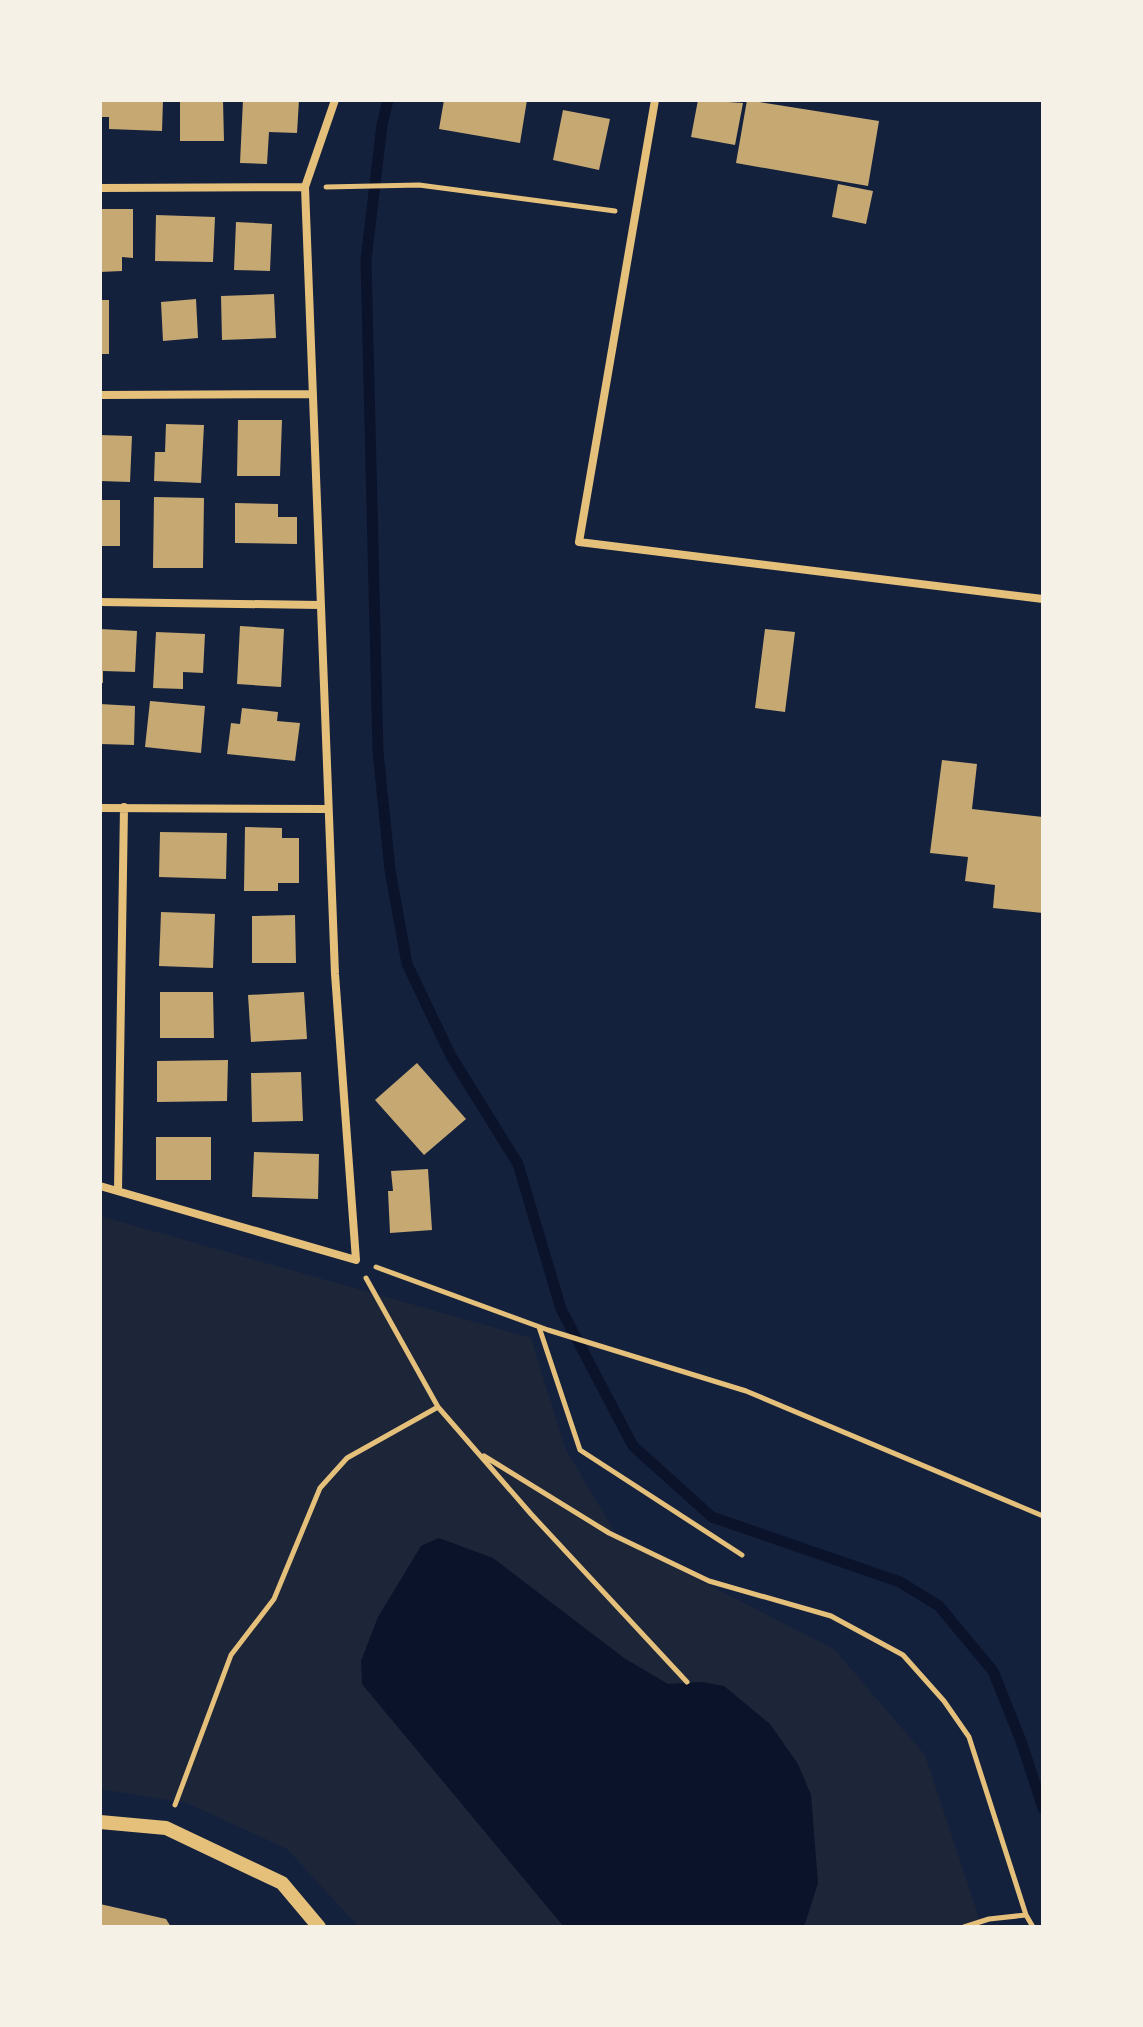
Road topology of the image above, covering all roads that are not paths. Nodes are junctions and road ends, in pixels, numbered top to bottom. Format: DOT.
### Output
graph roads {
  1 [pos="335,100"];
  2 [pos="655,100"];
  3 [pos="305,187"];
  4 [pos="100,188"];
  5 [pos="313,394"];
  6 [pos="100,395"];
  7 [pos="1043,599"];
  8 [pos="100,602"];
  9 [pos="320,605"];
  10 [pos="124,807"];
  11 [pos="100,808"];
  12 [pos="328,809"];
  13 [pos="100,1186"];
  14 [pos="118,1191"];
  15 [pos="100,1822"];
  16 [pos="319,1927"];
  1 -- 3 [label="street"];
  2 -- 7 [label="street"];
  3 -- 4 [label="street"];
  3 -- 5 [label="street"];
  5 -- 6 [label="street"];
  5 -- 9 [label="street"];
  8 -- 9 [label="street"];
  9 -- 12 [label="street"];
  10 -- 11 [label="street"];
  10 -- 12 [label="street"];
  10 -- 14 [label="street"];
  12 -- 14 [label="street"];
  13 -- 14 [label="street"];
  15 -- 16 [label="street"];
}
